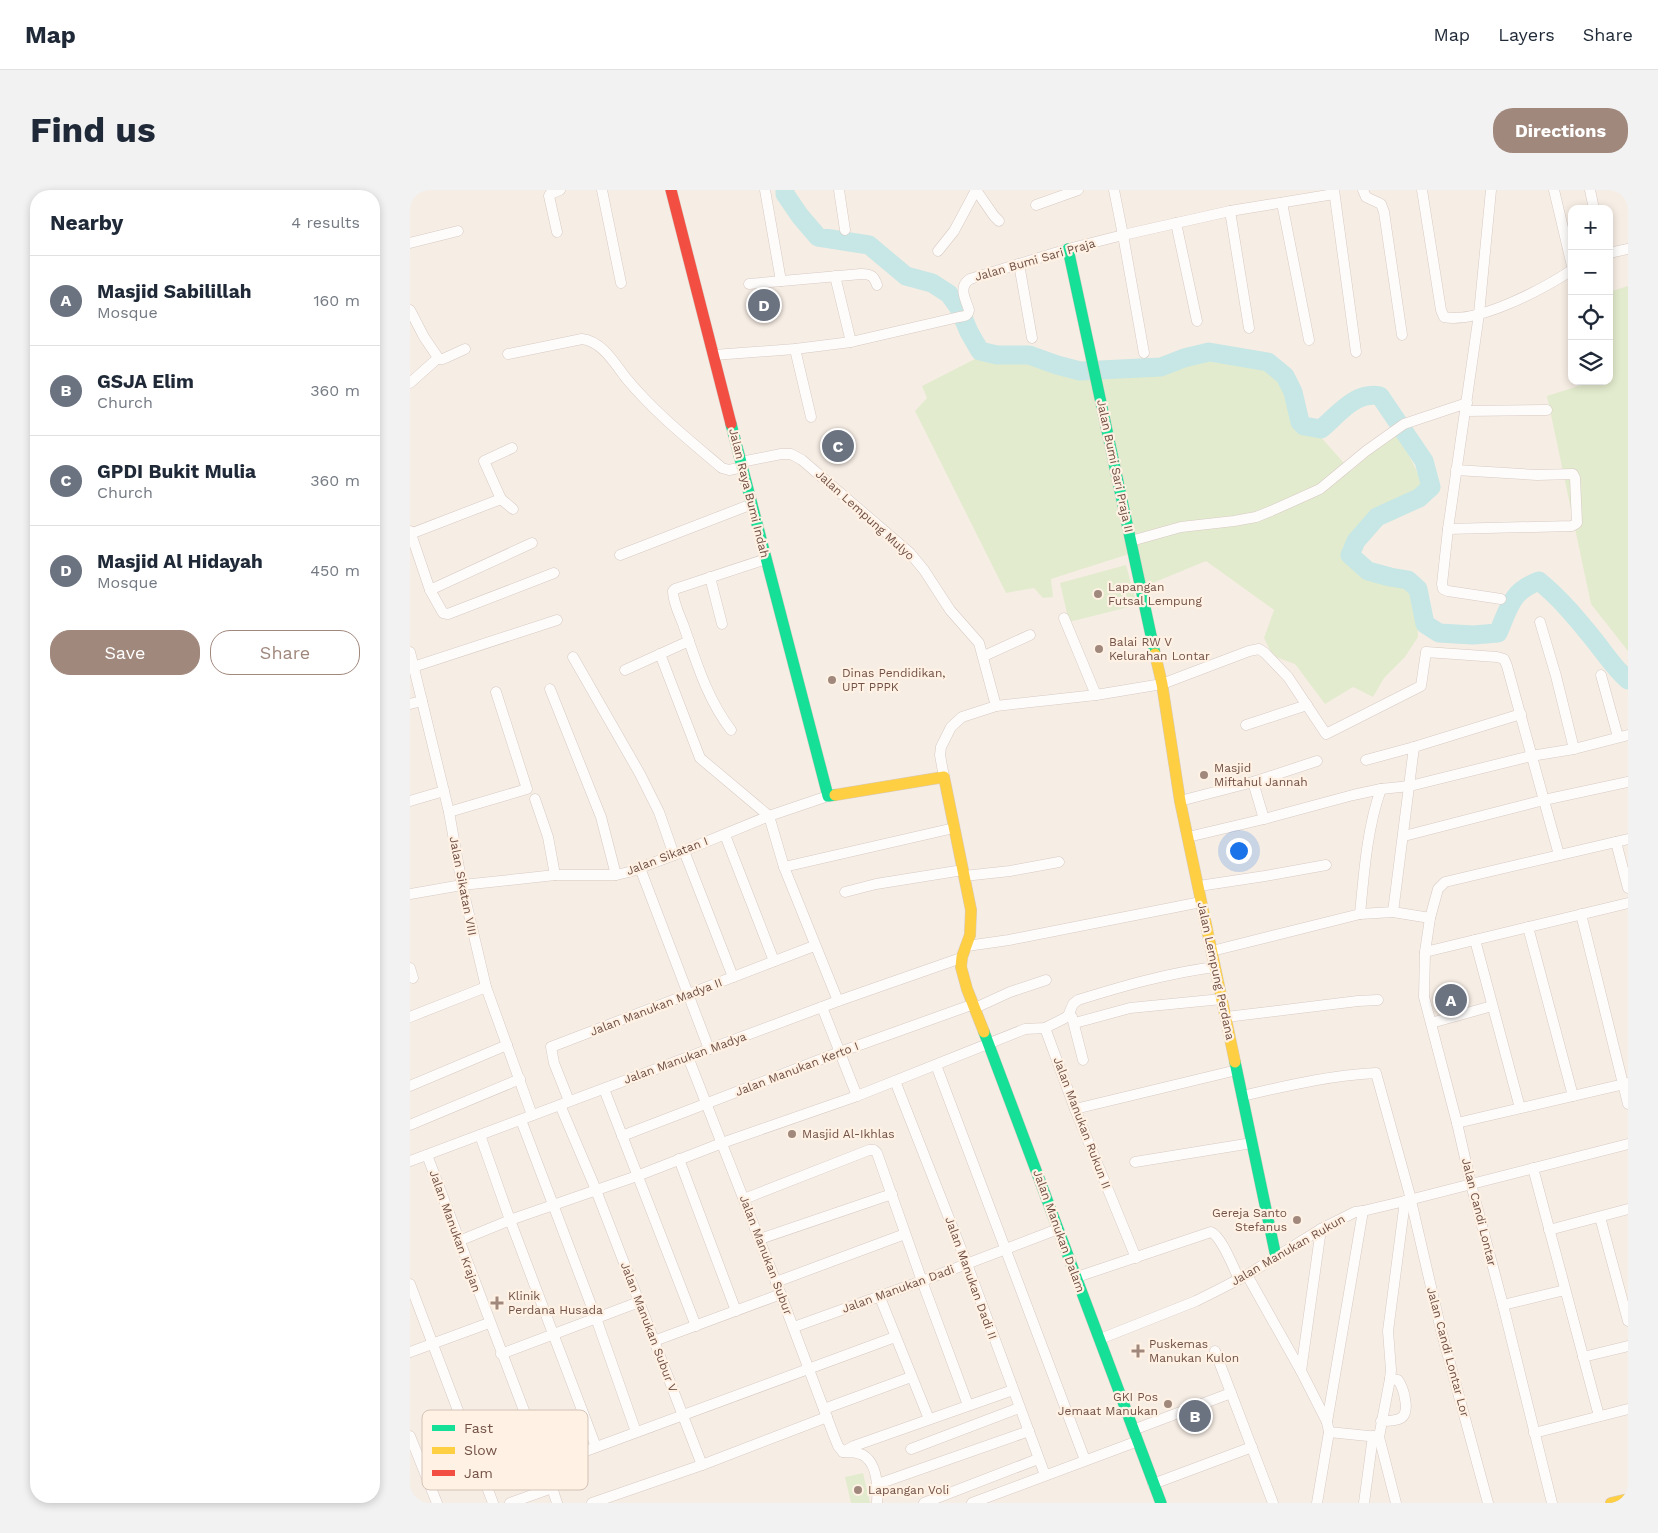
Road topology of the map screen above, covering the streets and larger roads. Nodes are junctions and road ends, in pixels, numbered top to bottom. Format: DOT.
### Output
graph roads {
  1 [pos="560,190"];
  2 [pos="602,190"];
  3 [pos="671,190"];
  4 [pos="765,190"];
  5 [pos="839,190"];
  6 [pos="976,190"];
  7 [pos="1078,190"];
  8 [pos="1114,190"];
  9 [pos="1363,190"];
  10 [pos="1422,190"];
  11 [pos="1491,190"];
  12 [pos="1554,190"];
  13 [pos="1590,190"];
  14 [pos="1334,192"];
  15 [pos="1282,203"];
  16 [pos="1036,204"];
  17 [pos="1593,205"];
  18 [pos="1230,211"];
  19 [pos="999,220"];
  20 [pos="1176,223"];
  21 [pos="846,230"];
  22 [pos="458,231"];
  23 [pos="557,232"];
  24 [pos="1123,235"];
  25 [pos="410,242"];
  26 [pos="1628,248"];
  27 [pos="1068,249"];
  28 [pos="938,251"];
  29 [pos="1568,251"];
  30 [pos="1613,252"];
  31 [pos="1018,264"];
  32 [pos="1568,271"];
  33 [pos="836,276"];
  34 [pos="780,281"];
  35 [pos="621,283"];
  36 [pos="749,284"];
  37 [pos="877,285"];
  38 [pos="410,310"];
  39 [pos="1479,314"];
  40 [pos="1197,321"];
  41 [pos="1249,328"];
  42 [pos="1402,335"];
  43 [pos="1032,338"];
  44 [pos="1308,340"];
  45 [pos="851,342"];
  46 [pos="795,349"];
  47 [pos="465,350"];
  48 [pos="1356,352"];
  49 [pos="1144,353"];
  50 [pos="508,354"];
  51 [pos="714,355"];
  52 [pos="438,358"];
  53 [pos="410,383"];
  54 [pos="1466,407"];
  55 [pos="1547,410"];
  56 [pos="811,416"];
  57 [pos="512,448"];
  58 [pos="742,464"];
  59 [pos="1456,470"];
  60 [pos="500,499"];
  61 [pos="752,504"];
  62 [pos="512,508"];
  63 [pos="1448,529"];
  64 [pos="410,533"];
  65 [pos="1131,541"];
  66 [pos="532,543"];
  67 [pos="620,554"];
  68 [pos="766,560"];
  69 [pos="554,573"];
  70 [pos="710,577"];
  71 [pos="430,590"];
  72 [pos="1501,600"];
  73 [pos="1064,618"];
  74 [pos="557,620"];
  75 [pos="1540,622"];
  76 [pos="722,624"];
  77 [pos="1030,635"];
  78 [pos="689,642"];
  79 [pos="410,652"];
  80 [pos="660,654"];
  81 [pos="984,656"];
  82 [pos="573,657"];
  83 [pos="412,667"];
  84 [pos="624,670"];
  85 [pos="1601,674"];
  86 [pos="1162,684"];
  87 [pos="550,689"];
  88 [pos="496,692"];
  89 [pos="1096,695"];
  90 [pos="422,701"];
  91 [pos="410,704"];
  92 [pos="1306,705"];
  93 [pos="996,706"];
  94 [pos="1521,714"];
  95 [pos="1246,725"];
  96 [pos="731,730"];
  97 [pos="1623,736"];
  98 [pos="1414,748"];
  99 [pos="1574,749"];
  100 [pos="1531,756"];
  101 [pos="1366,760"];
  102 [pos="1317,761"];
  103 [pos="944,777"];
  104 [pos="1253,782"];
  105 [pos="1628,782"];
  106 [pos="1410,786"];
  107 [pos="1381,789"];
  108 [pos="444,791"];
  109 [pos="828,796"];
  110 [pos="535,799"];
  111 [pos="1544,800"];
  112 [pos="410,801"];
  113 [pos="1180,801"];
  114 [pos="449,812"];
  115 [pos="769,816"];
  116 [pos="1264,819"];
  117 [pos="954,828"];
  118 [pos="725,835"];
  119 [pos="1404,836"];
  120 [pos="1188,837"];
  121 [pos="1628,839"];
  122 [pos="1616,842"];
  123 [pos="679,853"];
  124 [pos="1559,855"];
  125 [pos="1059,862"];
  126 [pos="1326,864"];
  127 [pos="784,867"];
  128 [pos="640,868"];
  129 [pos="963,873"];
  130 [pos="555,875"];
  131 [pos="616,875"];
  132 [pos="462,885"];
  133 [pos="1199,886"];
  134 [pos="1628,888"];
  135 [pos="845,892"];
  136 [pos="410,894"];
  137 [pos="1201,902"];
  138 [pos="1628,903"];
  139 [pos="1393,912"];
  140 [pos="1360,914"];
  141 [pos="1581,914"];
  142 [pos="1430,918"];
  143 [pos="1528,927"];
  144 [pos="1475,940"];
  145 [pos="814,946"];
  146 [pos="967,946"];
  147 [pos="1212,950"];
  148 [pos="1425,952"];
  149 [pos="961,958"];
  150 [pos="774,961"];
  151 [pos="1215,967"];
  152 [pos="733,977"];
  153 [pos="1046,980"];
  154 [pos="486,987"];
  155 [pos="688,994"];
  156 [pos="1222,998"];
  157 [pos="1378,1000"];
  158 [pos="838,1001"];
  159 [pos="974,1006"];
  160 [pos="1492,1006"];
  161 [pos="822,1007"];
  162 [pos="1070,1012"];
  163 [pos="1226,1017"];
  164 [pos="410,1018"];
  165 [pos="1075,1023"];
  166 [pos="1431,1023"];
  167 [pos="1045,1028"];
  168 [pos="990,1044"];
  169 [pos="508,1046"];
  170 [pos="709,1049"];
  171 [pos="840,1052"];
  172 [pos="688,1057"];
  173 [pos="1083,1060"];
  174 [pos="936,1065"];
  175 [pos="1237,1070"];
  176 [pos="520,1079"];
  177 [pos="895,1081"];
  178 [pos="1625,1084"];
  179 [pos="410,1086"];
  180 [pos="604,1088"];
  181 [pos="857,1096"];
  182 [pos="1242,1096"];
  183 [pos="1573,1096"];
  184 [pos="565,1103"];
  185 [pos="706,1103"];
  186 [pos="1628,1104"];
  187 [pos="1520,1108"];
  188 [pos="1075,1109"];
  189 [pos="532,1115"];
  190 [pos="520,1120"];
  191 [pos="1457,1123"];
  192 [pos="410,1125"];
  193 [pos="480,1135"];
  194 [pos="622,1136"];
  195 [pos="722,1143"];
  196 [pos="1252,1143"];
  197 [pos="1628,1144"];
  198 [pos="427,1155"];
  199 [pos="679,1159"];
  200 [pos="410,1161"];
  201 [pos="1135,1162"];
  202 [pos="1533,1168"];
  203 [pos="637,1176"];
  204 [pos="1471,1184"];
  205 [pos="596,1190"];
  206 [pos="892,1194"];
  207 [pos="744,1199"];
  208 [pos="1408,1200"];
  209 [pos="554,1205"];
  210 [pos="1628,1209"];
  211 [pos="1363,1211"];
  212 [pos="1600,1217"];
  213 [pos="510,1220"];
  214 [pos="1058,1229"];
  215 [pos="1321,1229"];
  216 [pos="1549,1230"];
  217 [pos="905,1234"];
  218 [pos="760,1239"];
  219 [pos="459,1241"];
  220 [pos="1007,1249"];
  221 [pos="1276,1257"];
  222 [pos="1136,1258"];
  223 [pos="967,1264"];
  224 [pos="1076,1277"];
  225 [pos="1243,1277"];
  226 [pos="922,1281"];
  227 [pos="776,1282"];
  228 [pos="410,1284"];
  229 [pos="1565,1290"];
  230 [pos="781,1294"];
  231 [pos="879,1295"];
  232 [pos="639,1302"];
  233 [pos="1503,1306"];
  234 [pos="736,1311"];
  235 [pos="596,1318"];
  236 [pos="1628,1321"];
  237 [pos="489,1323"];
  238 [pos="696,1326"];
  239 [pos="794,1327"];
  240 [pos="554,1333"];
  241 [pos="895,1337"];
  242 [pos="1100,1339"];
  243 [pos="654,1342"];
  244 [pos="433,1344"];
  245 [pos="1628,1346"];
  246 [pos="1215,1351"];
  247 [pos="410,1352"];
  248 [pos="501,1354"];
  249 [pos="1583,1357"];
  250 [pos="809,1369"];
  251 [pos="1301,1371"];
  252 [pos="911,1377"];
  253 [pos="1390,1379"];
  254 [pos="1013,1390"];
  255 [pos="1231,1394"];
  256 [pos="968,1405"];
  257 [pos="1019,1408"];
  258 [pos="1628,1409"];
  259 [pos="458,1410"];
  260 [pos="523,1410"];
  261 [pos="582,1410"];
  262 [pos="825,1413"];
  263 [pos="683,1416"];
  264 [pos="1599,1416"];
  265 [pos="929,1419"];
  266 [pos="1381,1421"];
  267 [pos="588,1425"];
  268 [pos="1328,1427"];
  269 [pos="1133,1430"];
  270 [pos="1028,1431"];
  271 [pos="636,1432"];
  272 [pos="1534,1432"];
  273 [pos="410,1436"];
  274 [pos="1376,1437"];
  275 [pos="1138,1441"];
  276 [pos="596,1447"];
  277 [pos="1252,1447"];
  278 [pos="911,1449"];
  279 [pos="588,1450"];
  280 [pos="843,1452"];
  281 [pos="1038,1459"];
  282 [pos="1085,1460"];
  283 [pos="702,1464"];
  284 [pos="422,1467"];
  285 [pos="1045,1475"];
  286 [pos="878,1484"];
  287 [pos="1153,1484"];
  288 [pos="431,1490"];
  289 [pos="488,1490"];
  290 [pos="546,1490"];
  291 [pos="553,1490"];
  292 [pos="617,1499"];
  293 [pos="1628,1499"];
  294 [pos="436,1503"];
  295 [pos="493,1503"];
  296 [pos="510,1503"];
  297 [pos="557,1503"];
  298 [pos="592,1503"];
  299 [pos="877,1503"];
  300 [pos="924,1503"];
  301 [pos="972,1503"];
  302 [pos="1161,1503"];
  303 [pos="1274,1503"];
  304 [pos="1316,1503"];
  305 [pos="1364,1503"];
  306 [pos="1396,1503"];
  307 [pos="1488,1503"];
  308 [pos="1552,1503"];
  309 [pos="1611,1503"];
  1 -- 23 [label="street"];
  2 -- 35 [label="street"];
  3 -- 51 [label="street, Jalan Raya Bumi Indah"];
  4 -- 34 [label="street"];
  5 -- 21 [label="street"];
  6 -- 19 [label="street"];
  6 -- 28 [label="street"];
  7 -- 16 [label="street"];
  8 -- 24 [label="street"];
  9 -- 42 [label="street"];
  10 -- 39 [label="street"];
  11 -- 39 [label="street"];
  12 -- 29 [label="street"];
  13 -- 17 [label="street"];
  14 -- 15 [label="street, Jalan Bumi Sari Praja"];
  14 -- 48 [label="street"];
  15 -- 18 [label="street, Jalan Bumi Sari Praja"];
  15 -- 44 [label="street"];
  18 -- 20 [label="street, Jalan Bumi Sari Praja"];
  18 -- 41 [label="street"];
  20 -- 24 [label="street, Jalan Bumi Sari Praja"];
  20 -- 40 [label="street"];
  22 -- 25 [label="street"];
  24 -- 27 [label="street, Jalan Bumi Sari Praja"];
  24 -- 49 [label="street"];
  26 -- 30 [label="street"];
  27 -- 31 [label="street, Jalan Bumi Sari Praja"];
  27 -- 65 [label="street, Jalan Bumi Sari Praja II"];
  31 -- 43 [label="street"];
  31 -- 45 [label="street, Jalan Bumi Sari Praja"];
  32 -- 39 [label="street"];
  33 -- 34 [label="street"];
  33 -- 37 [label="street"];
  33 -- 45 [label="street"];
  34 -- 36 [label="street"];
  38 -- 52 [label="street"];
  39 -- 54 [label="street"];
  45 -- 46 [label="street, Jalan Bumi Sari Praja"];
  46 -- 51 [label="street, Jalan Bumi Sari Praja"];
  46 -- 56 [label="street"];
  47 -- 52 [label="street"];
  50 -- 58 [label="street, Jalan Lempung Mulyo"];
  51 -- 58 [label="street, Jalan Raya Bumi Indah"];
  52 -- 53 [label="street"];
  54 -- 55 [label="street"];
  54 -- 59 [label="street"];
  54 -- 65 [label="street"];
  57 -- 60 [label="street"];
  58 -- 61 [label="street, Jalan Raya Bumi Indah"];
  58 -- 81 [label="street, Jalan Lempung Mulyo"];
  59 -- 63 [label="street"];
  59 -- 63 [label="street"];
  60 -- 62 [label="street"];
  60 -- 64 [label="street"];
  61 -- 67 [label="street"];
  61 -- 68 [label="street, Jalan Raya Bumi Indah"];
  63 -- 72 [label="street"];
  64 -- 71 [label="street"];
  65 -- 86 [label="street, Jalan Bumi Sari Praja II"];
  66 -- 71 [label="street"];
  68 -- 70 [label="street"];
  68 -- 109 [label="street, Jalan Raya Bumi Indah"];
  69 -- 71 [label="street"];
  70 -- 76 [label="street"];
  70 -- 78 [label="street"];
  73 -- 89 [label="street"];
  74 -- 83 [label="street"];
  75 -- 99 [label="street"];
  77 -- 81 [label="street"];
  78 -- 80 [label="street"];
  78 -- 96 [label="street"];
  79 -- 83 [label="street, Jalan Sikatan VIII"];
  80 -- 84 [label="street"];
  80 -- 115 [label="street"];
  81 -- 93 [label="street, Jalan Lempung Mulyo"];
  82 -- 123 [label="street"];
  83 -- 90 [label="street, Jalan Sikatan VIII"];
  85 -- 97 [label="street"];
  86 -- 89 [label="street"];
  86 -- 92 [label="street"];
  86 -- 113 [label="street, Jalan Lempung Perdana"];
  87 -- 131 [label="street"];
  88 -- 114 [label="street"];
  89 -- 93 [label="street"];
  90 -- 91 [label="street"];
  90 -- 108 [label="street, Jalan Sikatan VIII"];
  92 -- 94 [label="street"];
  92 -- 95 [label="street"];
  93 -- 103 [label="street"];
  94 -- 98 [label="street"];
  94 -- 100 [label="street"];
  97 -- 99 [label="street"];
  98 -- 101 [label="street"];
  98 -- 106 [label="street"];
  99 -- 100 [label="street"];
  100 -- 106 [label="street"];
  100 -- 111 [label="street"];
  102 -- 104 [label="street"];
  103 -- 109 [label="street"];
  103 -- 117 [label="street"];
  104 -- 113 [label="street"];
  104 -- 116 [label="street"];
  105 -- 111 [label="street"];
  106 -- 107 [label="street"];
  106 -- 119 [label="street"];
  107 -- 116 [label="street"];
  107 -- 140 [label="street"];
  108 -- 112 [label="street"];
  108 -- 114 [label="street, Jalan Sikatan VIII"];
  109 -- 115 [label="street, Jalan Sikatan I"];
  110 -- 130 [label="street"];
  111 -- 119 [label="street"];
  111 -- 124 [label="street"];
  113 -- 120 [label="street, Jalan Lempung Perdana"];
  114 -- 132 [label="street, Jalan Sikatan VIII"];
  115 -- 118 [label="street, Jalan Sikatan I"];
  115 -- 127 [label="street"];
  116 -- 120 [label="street"];
  117 -- 127 [label="street"];
  117 -- 129 [label="street"];
  118 -- 123 [label="street, Jalan Sikatan I"];
  118 -- 150 [label="street"];
  119 -- 139 [label="street"];
  120 -- 133 [label="street, Jalan Lempung Perdana"];
  121 -- 122 [label="street, Jalan Candi Lontar"];
  122 -- 124 [label="street, Jalan Candi Lontar"];
  122 -- 134 [label="street"];
  123 -- 128 [label="street, Jalan Sikatan I"];
  123 -- 152 [label="street"];
  124 -- 142 [label="street, Jalan Candi Lontar"];
  125 -- 129 [label="street"];
  126 -- 133 [label="street"];
  127 -- 145 [label="street"];
  128 -- 131 [label="street, Jalan Sikatan I"];
  128 -- 155 [label="street"];
  129 -- 135 [label="street"];
  129 -- 146 [label="street"];
  130 -- 131 [label="street, Jalan Sikatan I"];
  130 -- 132 [label="street, Jalan Sikatan I"];
  132 -- 136 [label="street, Jalan Sikatan I"];
  132 -- 154 [label="street, Jalan Sikatan VIII"];
  133 -- 137 [label="street, Jalan Lempung Perdana"];
  137 -- 146 [label="street"];
  137 -- 147 [label="street, Jalan Lempung Perdana"];
  138 -- 141 [label="street"];
  139 -- 140 [label="street"];
  139 -- 142 [label="street"];
  140 -- 147 [label="street"];
  141 -- 143 [label="street"];
  141 -- 178 [label="street"];
  142 -- 148 [label="street, Jalan Candi Lontar"];
  143 -- 144 [label="street"];
  143 -- 183 [label="street"];
  144 -- 148 [label="street"];
  144 -- 160 [label="street"];
  145 -- 150 [label="street, Jalan Manukan Madya II"];
  145 -- 158 [label="street"];
  146 -- 149 [label="street"];
  147 -- 151 [label="street, Jalan Lempung Perdana"];
  148 -- 166 [label="street, Jalan Candi Lontar"];
  149 -- 158 [label="street, Jalan Manukan Madya"];
  149 -- 159 [label="street, Jalan Manukan Dalam"];
  150 -- 152 [label="street, Jalan Manukan Madya II"];
  151 -- 156 [label="street, Jalan Lempung Perdana"];
  151 -- 162 [label="street"];
  152 -- 155 [label="street, Jalan Manukan Madya II"];
  153 -- 159 [label="street, Jalan Manukan Kerto I"];
  154 -- 164 [label="street"];
  154 -- 169 [label="street, Jalan Sikatan VIII"];
  155 -- 170 [label="street"];
  155 -- 184 [label="street, Jalan Manukan Madya II"];
  156 -- 163 [label="street, Jalan Lempung Perdana"];
  156 -- 165 [label="street"];
  157 -- 163 [label="street"];
  158 -- 161 [label="street, Jalan Manukan Madya"];
  159 -- 168 [label="street, Jalan Manukan Dalam"];
  159 -- 171 [label="street, Jalan Manukan Kerto I"];
  160 -- 166 [label="street"];
  160 -- 187 [label="street"];
  161 -- 170 [label="street, Jalan Manukan Madya"];
  161 -- 171 [label="street"];
  162 -- 165 [label="street"];
  162 -- 167 [label="street"];
  163 -- 175 [label="street, Jalan Lempung Perdana"];
  165 -- 173 [label="street"];
  166 -- 191 [label="street, Jalan Candi Lontar"];
  167 -- 168 [label="street"];
  167 -- 188 [label="street, Jalan Manukan Rukun II"];
  168 -- 174 [label="street"];
  168 -- 214 [label="street, Jalan Manukan Dalam"];
  169 -- 176 [label="street, Jalan Sikatan VIII"];
  169 -- 179 [label="street"];
  170 -- 172 [label="street, Jalan Manukan Madya"];
  171 -- 181 [label="street"];
  171 -- 185 [label="street, Jalan Manukan Kerto I"];
  172 -- 180 [label="street, Jalan Manukan Madya"];
  172 -- 185 [label="street, Jalan Manukan Subur"];
  174 -- 177 [label="street"];
  174 -- 220 [label="street"];
  175 -- 182 [label="street, Jalan Lempung Perdana"];
  175 -- 188 [label="street"];
  176 -- 189 [label="street, Jalan Sikatan VIII"];
  176 -- 192 [label="street"];
  177 -- 181 [label="street"];
  177 -- 223 [label="street, Jalan Manukan Dadi II"];
  178 -- 183 [label="street"];
  178 -- 186 [label="street"];
  180 -- 184 [label="street, Jalan Manukan Madya"];
  180 -- 194 [label="street"];
  181 -- 195 [label="street"];
  182 -- 196 [label="street, Jalan Lempung Perdana"];
  182 -- 208 [label="street, Jalan Candi Lontar Lor"];
  183 -- 187 [label="street"];
  184 -- 189 [label="street, Jalan Manukan Madya"];
  184 -- 205 [label="street, Jalan Manukan Subur V"];
  185 -- 194 [label="street, Jalan Manukan Kerto I"];
  185 -- 195 [label="street, Jalan Manukan Subur"];
  187 -- 191 [label="street"];
  188 -- 222 [label="street, Jalan Manukan Rukun II"];
  189 -- 190 [label="street, Jalan Manukan Madya"];
  190 -- 193 [label="street, Jalan Manukan Madya"];
  190 -- 209 [label="street"];
  191 -- 204 [label="street, Jalan Candi Lontar"];
  193 -- 198 [label="street, Jalan Manukan Madya"];
  193 -- 213 [label="street"];
  194 -- 203 [label="street"];
  195 -- 199 [label="street"];
  195 -- 207 [label="street, Jalan Manukan Subur"];
  196 -- 201 [label="street"];
  196 -- 221 [label="street, Jalan Lempung Perdana"];
  197 -- 202 [label="street, Jalan Manukan Rukun"];
  198 -- 200 [label="street, Jalan Manukan Madya"];
  198 -- 219 [label="street, Jalan Manukan Krajan"];
  199 -- 203 [label="street"];
  199 -- 234 [label="street"];
  202 -- 204 [label="street, Jalan Manukan Rukun"];
  202 -- 216 [label="street"];
  203 -- 205 [label="street"];
  203 -- 238 [label="street"];
  204 -- 208 [label="street, Jalan Manukan Rukun"];
  204 -- 233 [label="street, Jalan Candi Lontar"];
  205 -- 209 [label="street"];
  205 -- 232 [label="street, Jalan Manukan Subur V"];
  206 -- 207 [label="street"];
  206 -- 217 [label="street"];
  206 -- 218 [label="street"];
  207 -- 218 [label="street, Jalan Manukan Subur"];
  208 -- 211 [label="street, Jalan Manukan Rukun"];
  208 -- 253 [label="street"];
  208 -- 307 [label="street, Jalan Candi Lontar Lor"];
  209 -- 213 [label="street"];
  209 -- 235 [label="street"];
  210 -- 212 [label="street"];
  211 -- 215 [label="street, Jalan Manukan Rukun"];
  211 -- 268 [label="street"];
  212 -- 216 [label="street"];
  212 -- 236 [label="street"];
  213 -- 219 [label="street"];
  213 -- 240 [label="street"];
  214 -- 220 [label="street, Jalan Manukan Dadi"];
  214 -- 224 [label="street, Jalan Manukan Dalam"];
  215 -- 221 [label="street, Jalan Manukan Rukun"];
  215 -- 251 [label="street"];
  216 -- 229 [label="street"];
  217 -- 226 [label="street"];
  217 -- 227 [label="street"];
  218 -- 227 [label="street, Jalan Manukan Subur"];
  219 -- 237 [label="street, Jalan Manukan Krajan"];
  220 -- 223 [label="street, Jalan Manukan Dadi"];
  220 -- 282 [label="street"];
  221 -- 225 [label="street, Jalan Manukan Rukun"];
  222 -- 224 [label="street"];
  222 -- 225 [label="street"];
  223 -- 226 [label="street, Jalan Manukan Dadi"];
  223 -- 254 [label="street, Jalan Manukan Dadi II"];
  224 -- 242 [label="street, Jalan Manukan Dalam"];
  225 -- 242 [label="street, Jalan Manukan Rukun"];
  225 -- 251 [label="street"];
  226 -- 231 [label="street, Jalan Manukan Dadi"];
  226 -- 256 [label="street"];
  227 -- 230 [label="street, Jalan Manukan Subur"];
  228 -- 244 [label="street"];
  229 -- 233 [label="street"];
  229 -- 249 [label="street"];
  230 -- 234 [label="street"];
  230 -- 239 [label="street, Jalan Manukan Subur"];
  231 -- 239 [label="street, Jalan Manukan Dadi"];
  231 -- 241 [label="street"];
  232 -- 235 [label="street"];
  232 -- 243 [label="street, Jalan Manukan Subur V"];
  233 -- 272 [label="street, Jalan Candi Lontar"];
  234 -- 238 [label="street"];
  235 -- 240 [label="street"];
  235 -- 271 [label="street"];
  237 -- 244 [label="street"];
  237 -- 248 [label="street, Jalan Manukan Krajan"];
  238 -- 243 [label="street"];
  239 -- 250 [label="street, Jalan Manukan Subur"];
  240 -- 248 [label="street"];
  240 -- 261 [label="street"];
  241 -- 250 [label="street"];
  241 -- 252 [label="street"];
  242 -- 269 [label="street, Jalan Manukan Dalam"];
  243 -- 263 [label="street, Jalan Manukan Subur V"];
  244 -- 247 [label="street"];
  244 -- 259 [label="street"];
  245 -- 249 [label="street"];
  246 -- 255 [label="street"];
  248 -- 260 [label="street, Jalan Manukan Krajan"];
  249 -- 264 [label="street"];
  250 -- 262 [label="street, Jalan Manukan Subur"];
  250 -- 263 [label="street"];
  251 -- 268 [label="street"];
  252 -- 262 [label="street"];
  252 -- 265 [label="street"];
  253 -- 266 [label="street"];
  253 -- 266 [label="street"];
  254 -- 256 [label="street"];
  254 -- 257 [label="street, Jalan Manukan Dadi II"];
  255 -- 269 [label="street"];
  255 -- 277 [label="street"];
  256 -- 265 [label="street"];
  257 -- 270 [label="street, Jalan Manukan Dadi II"];
  257 -- 278 [label="street"];
  258 -- 264 [label="street"];
  262 -- 280 [label="street, Jalan Manukan Subur"];
  262 -- 283 [label="street"];
  263 -- 271 [label="street"];
  263 -- 283 [label="street, Jalan Manukan Subur V"];
  264 -- 272 [label="street"];
  265 -- 280 [label="street"];
  266 -- 274 [label="street"];
  267 -- 276 [label="street"];
  268 -- 274 [label="street"];
  268 -- 304 [label="street"];
  269 -- 275 [label="street, Jalan Manukan Dalam"];
  270 -- 281 [label="street, Jalan Manukan Dadi II"];
  270 -- 286 [label="street"];
  271 -- 276 [label="street"];
  272 -- 308 [label="street, Jalan Candi Lontar"];
  273 -- 284 [label="street"];
  274 -- 305 [label="street"];
  274 -- 306 [label="street"];
  275 -- 282 [label="street"];
  275 -- 287 [label="street, Jalan Manukan Dalam"];
  276 -- 279 [label="street"];
  277 -- 287 [label="street"];
  277 -- 303 [label="street"];
  280 -- 286 [label="street"];
  281 -- 285 [label="street, Jalan Manukan Dadi II"];
  281 -- 300 [label="street"];
  282 -- 285 [label="street"];
  283 -- 292 [label="street"];
  285 -- 301 [label="street"];
  286 -- 299 [label="street"];
  287 -- 302 [label="street, Jalan Manukan Dalam"];
  288 -- 294 [label="street"];
  289 -- 295 [label="street"];
  290 -- 296 [label="street"];
  291 -- 297 [label="street, Jalan Manukan Krajan"];
  292 -- 298 [label="street"];
  293 -- 309 [label="street"];
}
